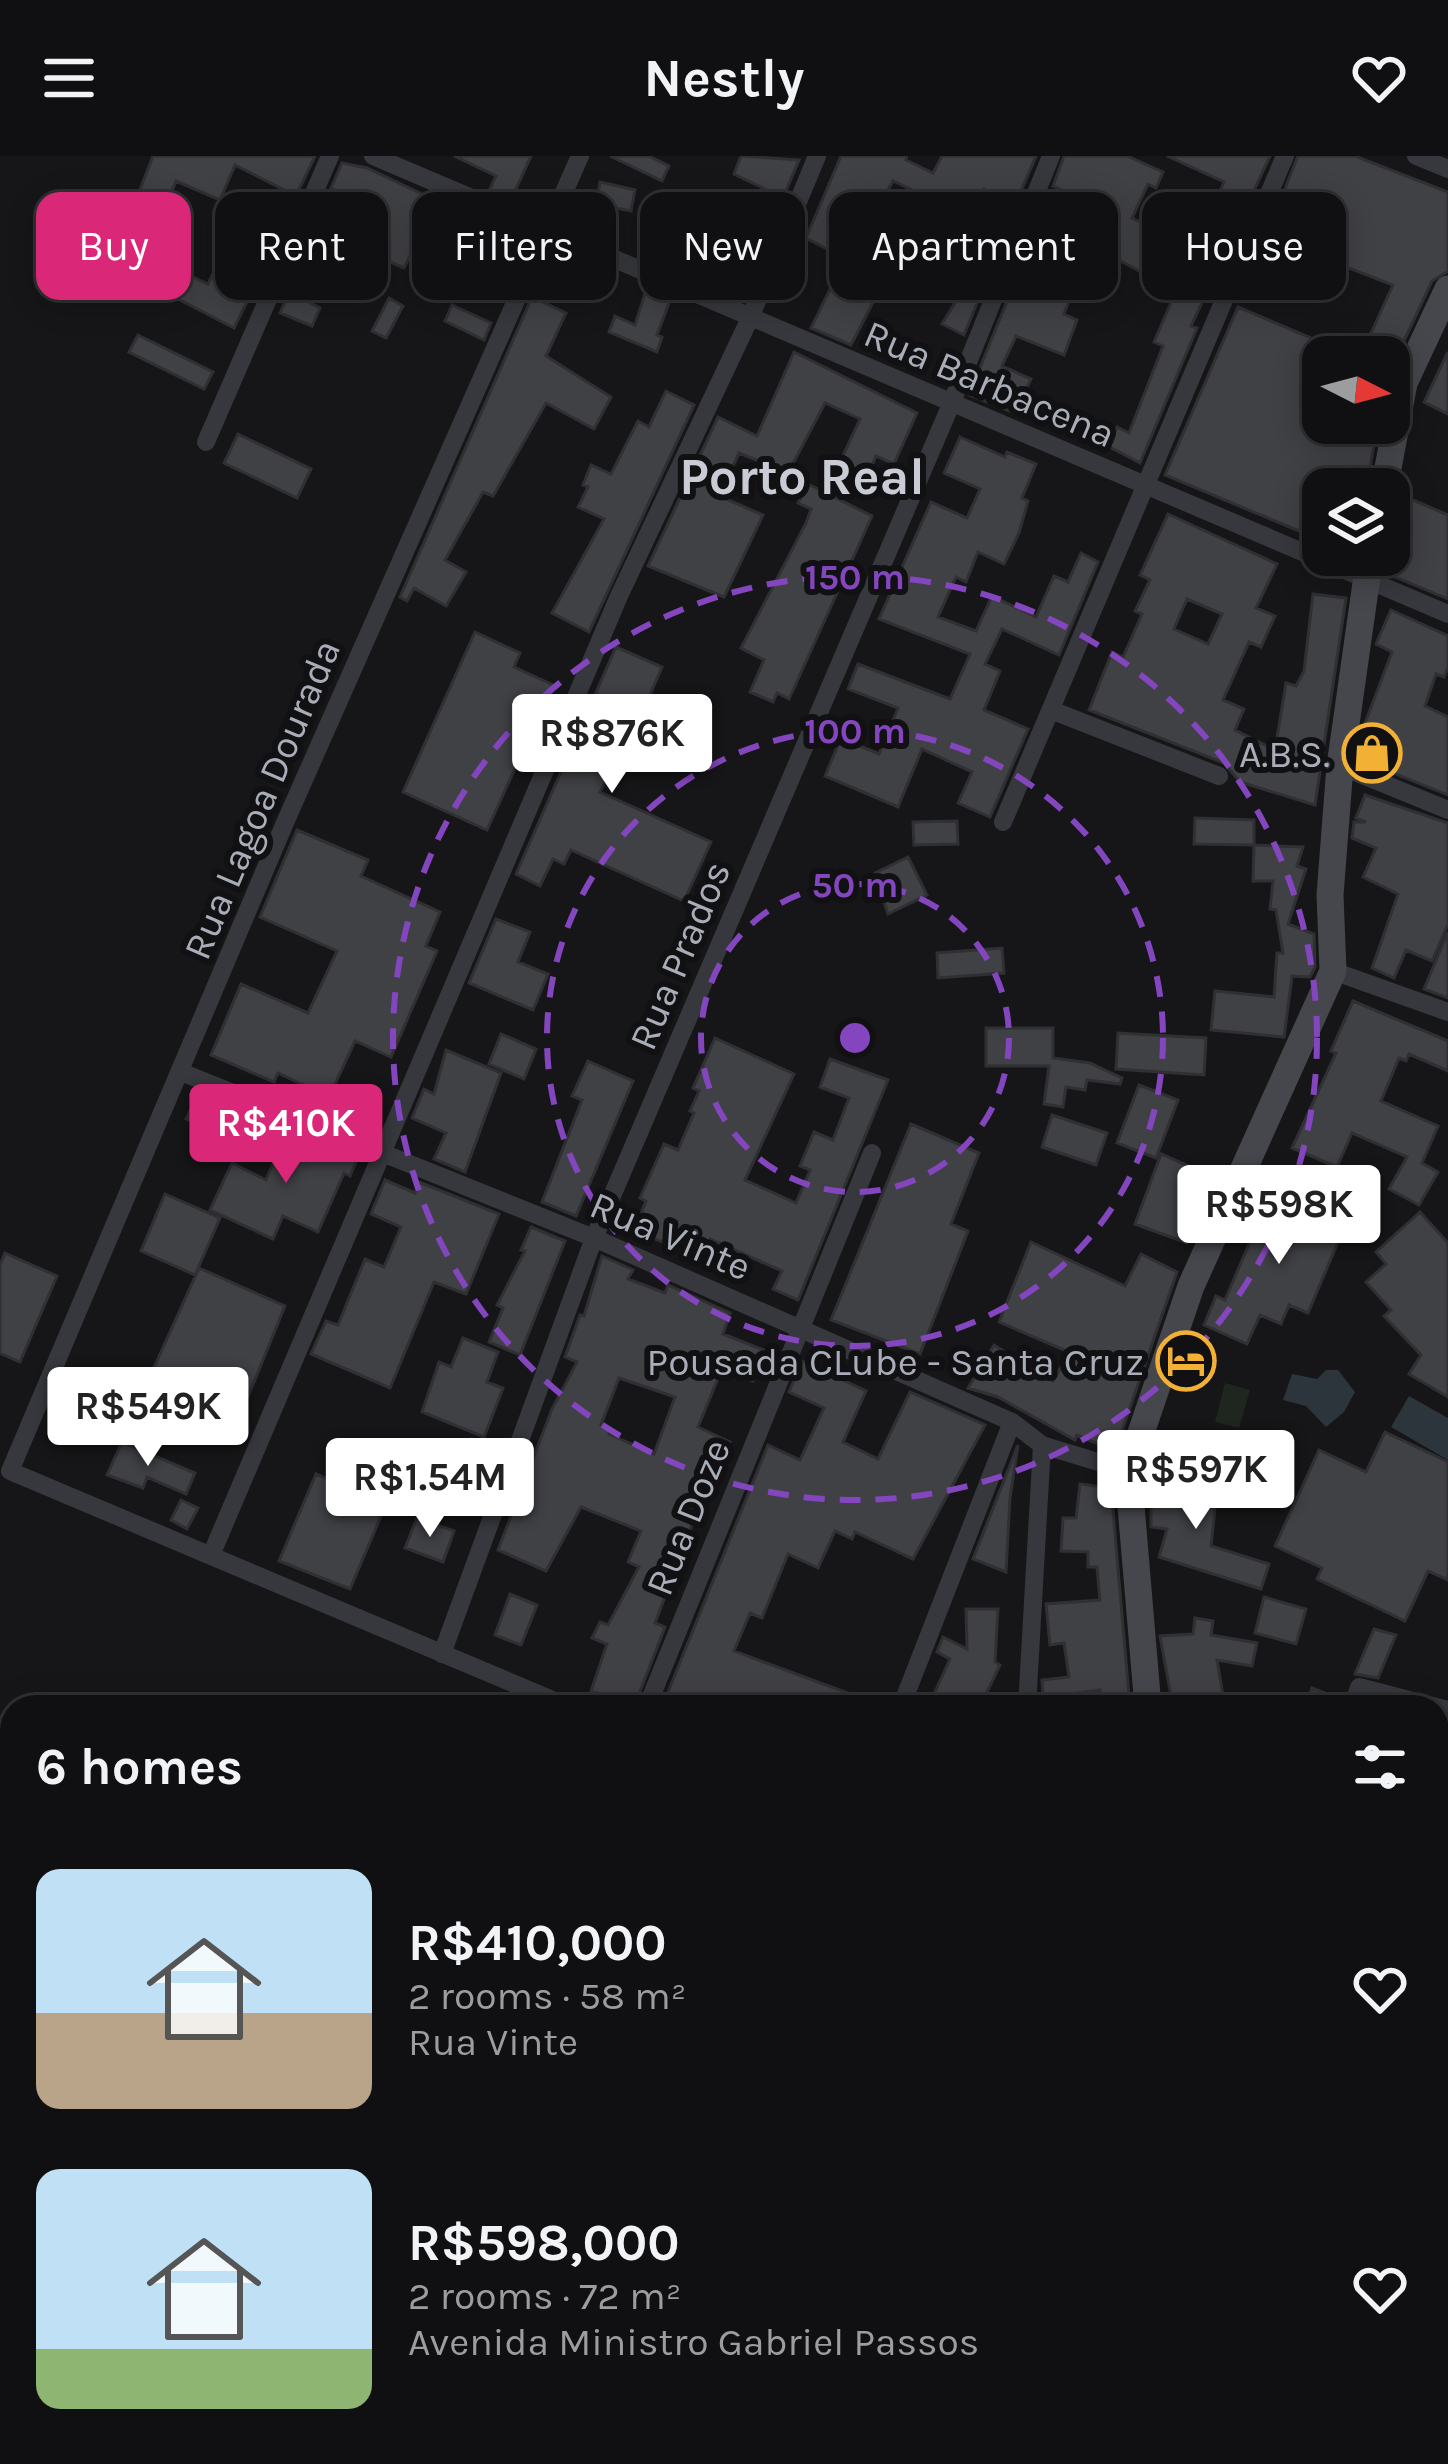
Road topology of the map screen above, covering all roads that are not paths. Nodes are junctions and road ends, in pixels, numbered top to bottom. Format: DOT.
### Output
graph roads {
  1 [pos="330,156"];
  2 [pos="374,156"];
  3 [pos="580,156"];
  4 [pos="818,156"];
  5 [pos="1051,156"];
  6 [pos="1285,156"];
  7 [pos="1415,156"];
  8 [pos="1448,170"];
  9 [pos="459,192"];
  10 [pos="563,192"];
  11 [pos="616,260"];
  12 [pos="1448,289"];
  13 [pos="515,300"];
  14 [pos="750,318"];
  15 [pos="952,402"];
  16 [pos="206,442"];
  17 [pos="1388,468"];
  18 [pos="1147,486"];
  19 [pos="1302,542"];
  20 [pos="1367,576"];
  21 [pos="1385,576"];
  22 [pos="1448,614"];
  23 [pos="1051,710"];
  24 [pos="1340,766"];
  25 [pos="1219,776"];
  26 [pos="1448,810"];
  27 [pos="1004,822"];
  28 [pos="1333,971"];
  29 [pos="1448,1012"];
  30 [pos="181,1072"];
  31 [pos="872,1153"];
  32 [pos="386,1154"];
  33 [pos="594,1238"];
  34 [pos="799,1324"];
  35 [pos="1012,1422"];
  36 [pos="1042,1445"];
  37 [pos="1128,1471"];
  38 [pos="212,1553"];
  39 [pos="442,1654"];
  40 [pos="540,1695"];
  41 [pos="652,1695"];
  42 [pos="906,1695"];
  43 [pos="1029,1695"];
  44 [pos="1147,1695"];
  45 [pos="1357,1695"];
  46 [pos="1390,1695"];
  1 -- 16 [label="street"];
  2 -- 9 [label="street, Rua Barbacena"];
  3 -- 10 [label="street, Rua Lagoa Dourada"];
  4 -- 14 [label="street"];
  5 -- 15 [label="street, Rua Prados"];
  6 -- 18 [label="street"];
  7 -- 8 [label="street"];
  11 -- 14 [label="street, Rua Barbacena"];
  12 -- 17 [label="main road"];
  13 -- 30 [label="street, Rua Lagoa Dourada"];
  14 -- 15 [label="street, Rua Barbacena"];
  14 -- 32 [label="street"];
  15 -- 18 [label="street, Rua Barbacena"];
  15 -- 33 [label="street, Rua Prados"];
  18 -- 19 [label="street, Rua Barbacena"];
  18 -- 23 [label="street"];
  20 -- 24 [label="main road"];
  21 -- 22 [label="street, Rua Barbacena"];
  23 -- 25 [label="street"];
  23 -- 27 [label="street"];
  24 -- 26 [label="street"];
  24 -- 28 [label="main road"];
  28 -- 29 [label="street"];
  28 -- 37 [label="main road"];
  30 -- 32 [label="street, Rua Vinte"];
  30 -- 38 [label="street, Rua Lagoa Dourada"];
  31 -- 34 [label="street, Rua Doze"];
  32 -- 33 [label="street, Rua Vinte"];
  32 -- 38 [label="street"];
  33 -- 34 [label="street, Rua Vinte"];
  33 -- 39 [label="street, Rua Prados"];
  34 -- 35 [label="street, Rua Vinte"];
  34 -- 41 [label="street, Rua Doze"];
  35 -- 36 [label="street, Rua Vinte"];
  35 -- 42 [label="street"];
  36 -- 37 [label="street, Rua Vinte"];
  36 -- 43 [label="street"];
  37 -- 44 [label="main road"];
  38 -- 39 [label="street"];
  39 -- 40 [label="street"];
  45 -- 46 [label="street"];
}
